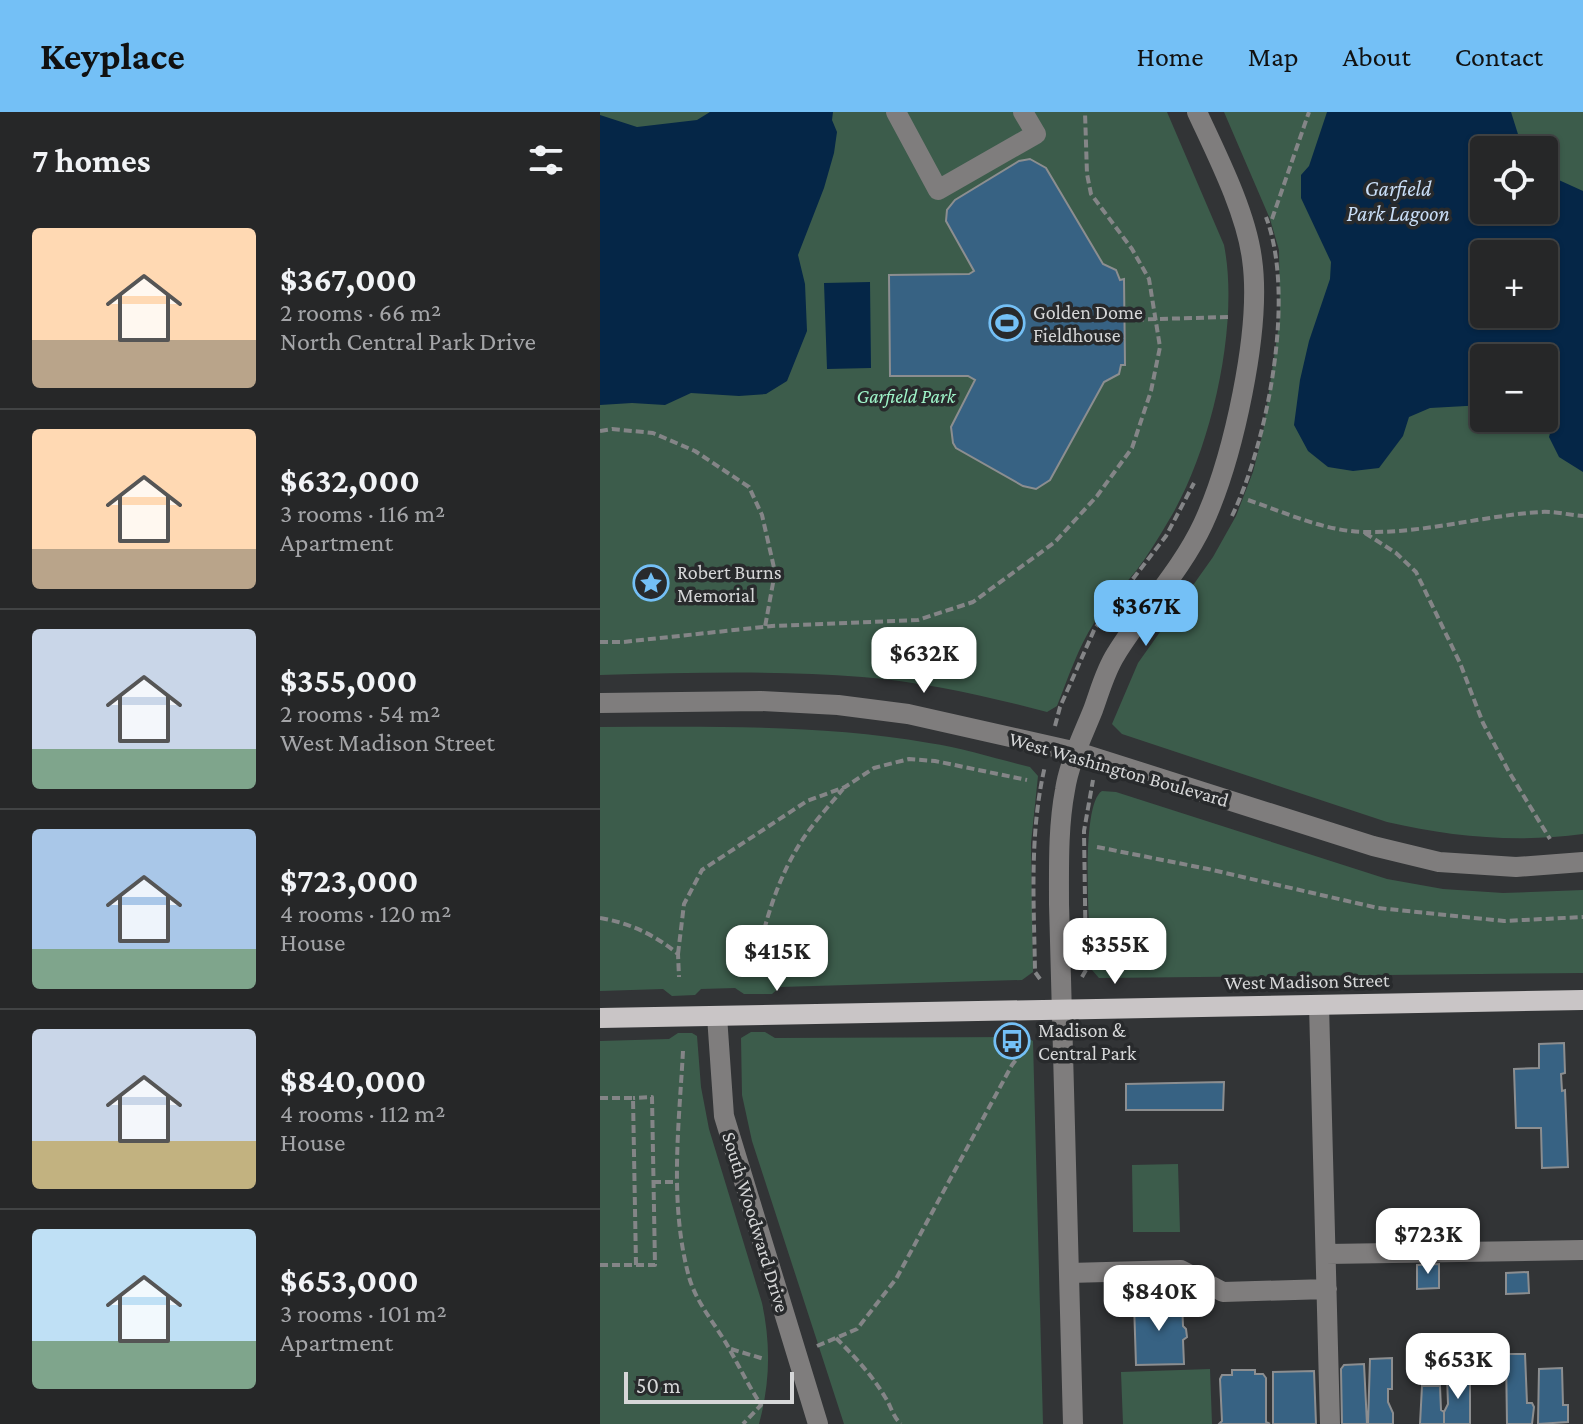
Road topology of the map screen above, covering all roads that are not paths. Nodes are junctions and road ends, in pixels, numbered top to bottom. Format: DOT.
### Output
graph roads {
  1 [pos="896,112"];
  2 [pos="1023,112"];
  3 [pos="1197,112"];
  4 [pos="600,703"];
  5 [pos="1077,752"];
  6 [pos="1583,862"];
  7 [pos="1583,1000"];
  8 [pos="1319,1005"];
  9 [pos="1062,1010"];
  10 [pos="717,1016"];
  11 [pos="600,1018"];
  12 [pos="1583,1250"];
  13 [pos="1326,1254"];
  14 [pos="1069,1273"];
  15 [pos="1327,1289"];
  16 [pos="818,1424"];
  17 [pos="1073,1424"];
  18 [pos="1330,1424"];
  1 -- 2 [label="street"];
  3 -- 5 [label="street"];
  4 -- 5 [label="street, West Washington Boulevard"];
  5 -- 6 [label="street, West Washington Boulevard"];
  5 -- 9 [label="street"];
  7 -- 8 [label="main road, West Madison Street"];
  8 -- 9 [label="main road, West Madison Street"];
  8 -- 13 [label="street"];
  9 -- 10 [label="main road, West Madison Street"];
  9 -- 14 [label="street"];
  10 -- 11 [label="main road, West Madison Street"];
  10 -- 16 [label="street, South Woodward Drive"];
  12 -- 13 [label="street"];
  13 -- 15 [label="street"];
  14 -- 15 [label="street"];
  14 -- 17 [label="street"];
  15 -- 18 [label="street"];
}
